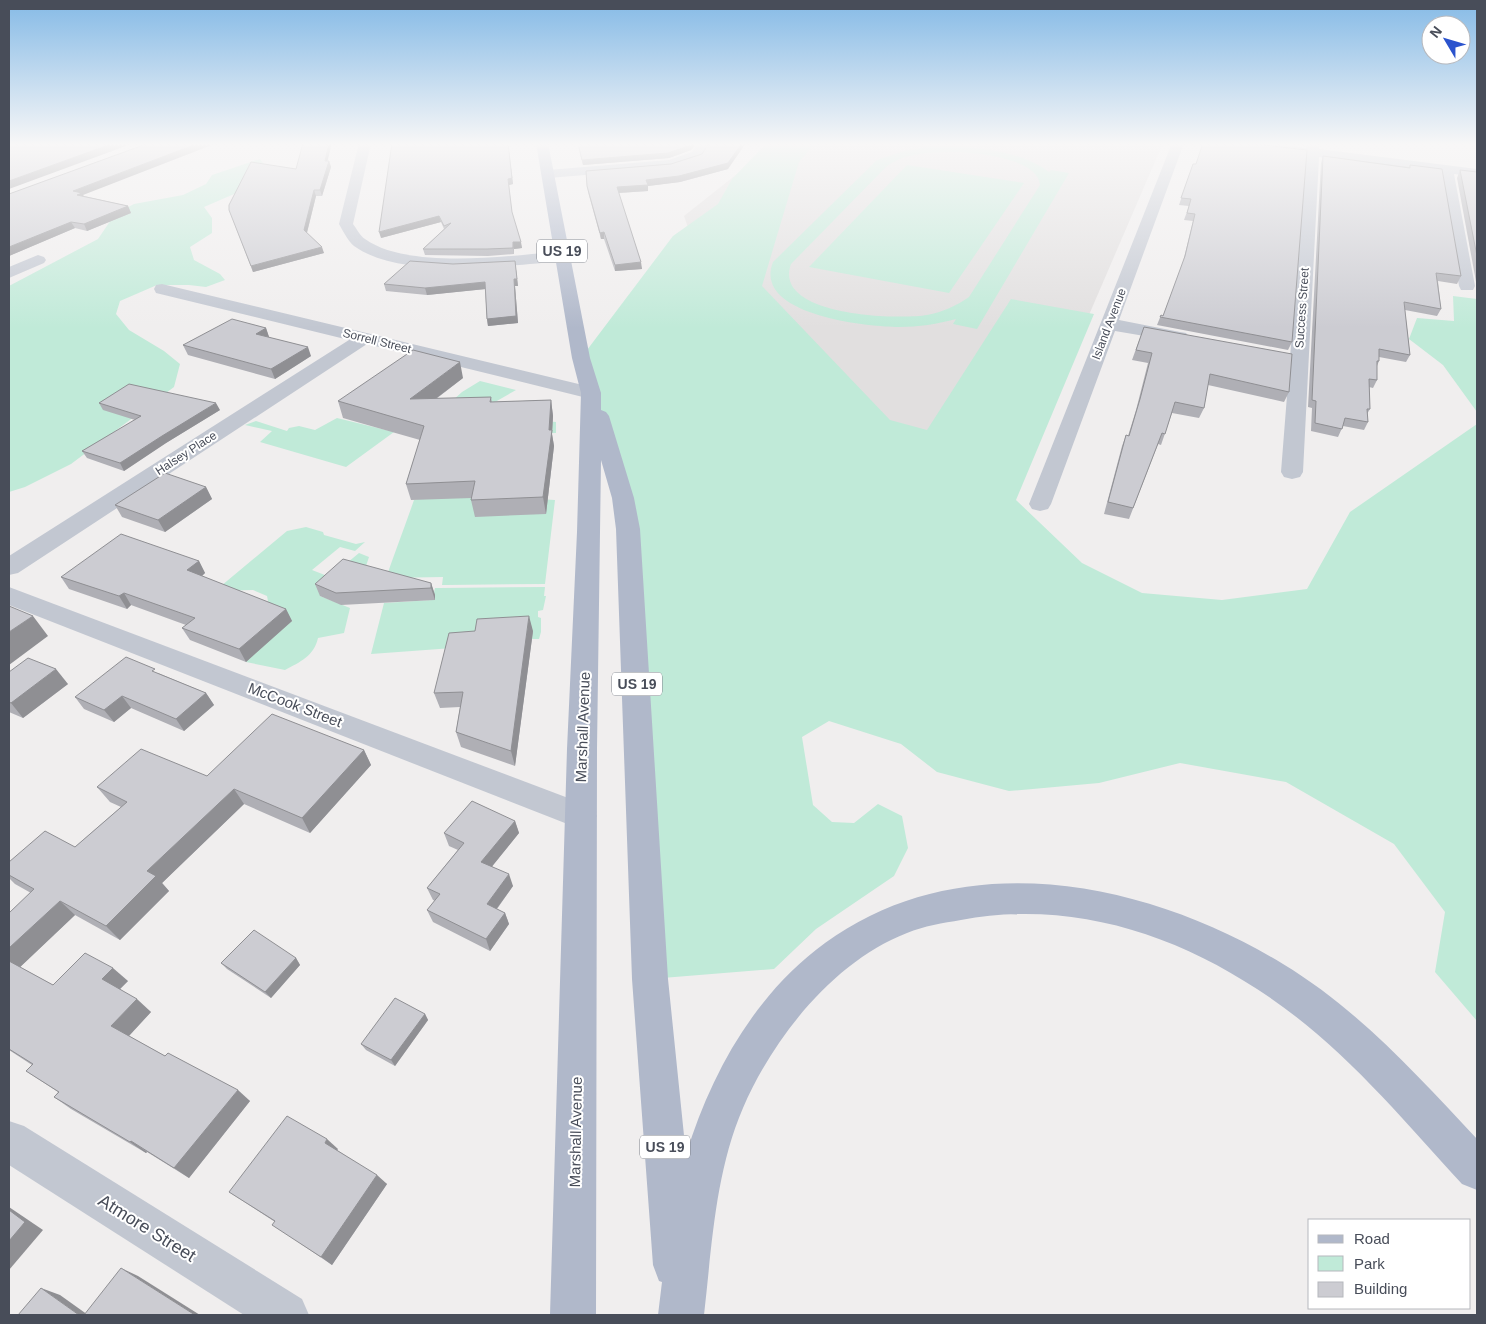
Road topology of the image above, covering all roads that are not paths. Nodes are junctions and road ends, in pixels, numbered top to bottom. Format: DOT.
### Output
graph roads {
  1 [pos="351,205"];
  2 [pos="553,205"];
  3 [pos="1154,205"];
  4 [pos="1309,205"];
  5 [pos="1452,205"];
  6 [pos="16,255"];
  7 [pos="562,256"];
  8 [pos="9,273"];
  9 [pos="1467,286"];
  10 [pos="162,289"];
  11 [pos="1109,324"];
  12 [pos="364,338"];
  13 [pos="1194,340"];
  14 [pos="1280,356"];
  15 [pos="1299,359"];
  16 [pos="592,393"];
  17 [pos="1292,472"];
  18 [pos="1040,504"];
  19 [pos="9,567"];
  20 [pos="9,594"];
  21 [pos="581,816"];
  22 [pos="1438,1127"];
  23 [pos="9,1141"];
  24 [pos="1477,1169"];
  25 [pos="1477,1181"];
  26 [pos="286,1315"];
  27 [pos="573,1315"];
  28 [pos="680,1315"];
  1 -- 7 [label="street"];
  2 -- 7 [label="main road, Marshall Avenue / US 19"];
  3 -- 11 [label="street, Island Avenue"];
  4 -- 15 [label="street, Success Street"];
  5 -- 9 [label="street"];
  6 -- 8 [label="street"];
  7 -- 16 [label="main road, Marshall Avenue / US 19"];
  10 -- 12 [label="street, Sorrell Street"];
  11 -- 13 [label="street"];
  11 -- 18 [label="street, Island Avenue"];
  12 -- 16 [label="street, Sorrell Street"];
  12 -- 19 [label="street, Halsey Place"];
  14 -- 15 [label="street"];
  15 -- 17 [label="street, Success Street"];
  16 -- 21 [label="main road, Marshall Avenue / US 19"];
  16 -- 28 [label="main road, US 19"];
  20 -- 21 [label="street, McCook Street"];
  21 -- 27 [label="main road, Marshall Avenue / US 19"];
  22 -- 24 [label="main road"];
  22 -- 25 [label="main road"];
  22 -- 28 [label="main road"];
  23 -- 26 [label="street, Atmore Street"];
}
